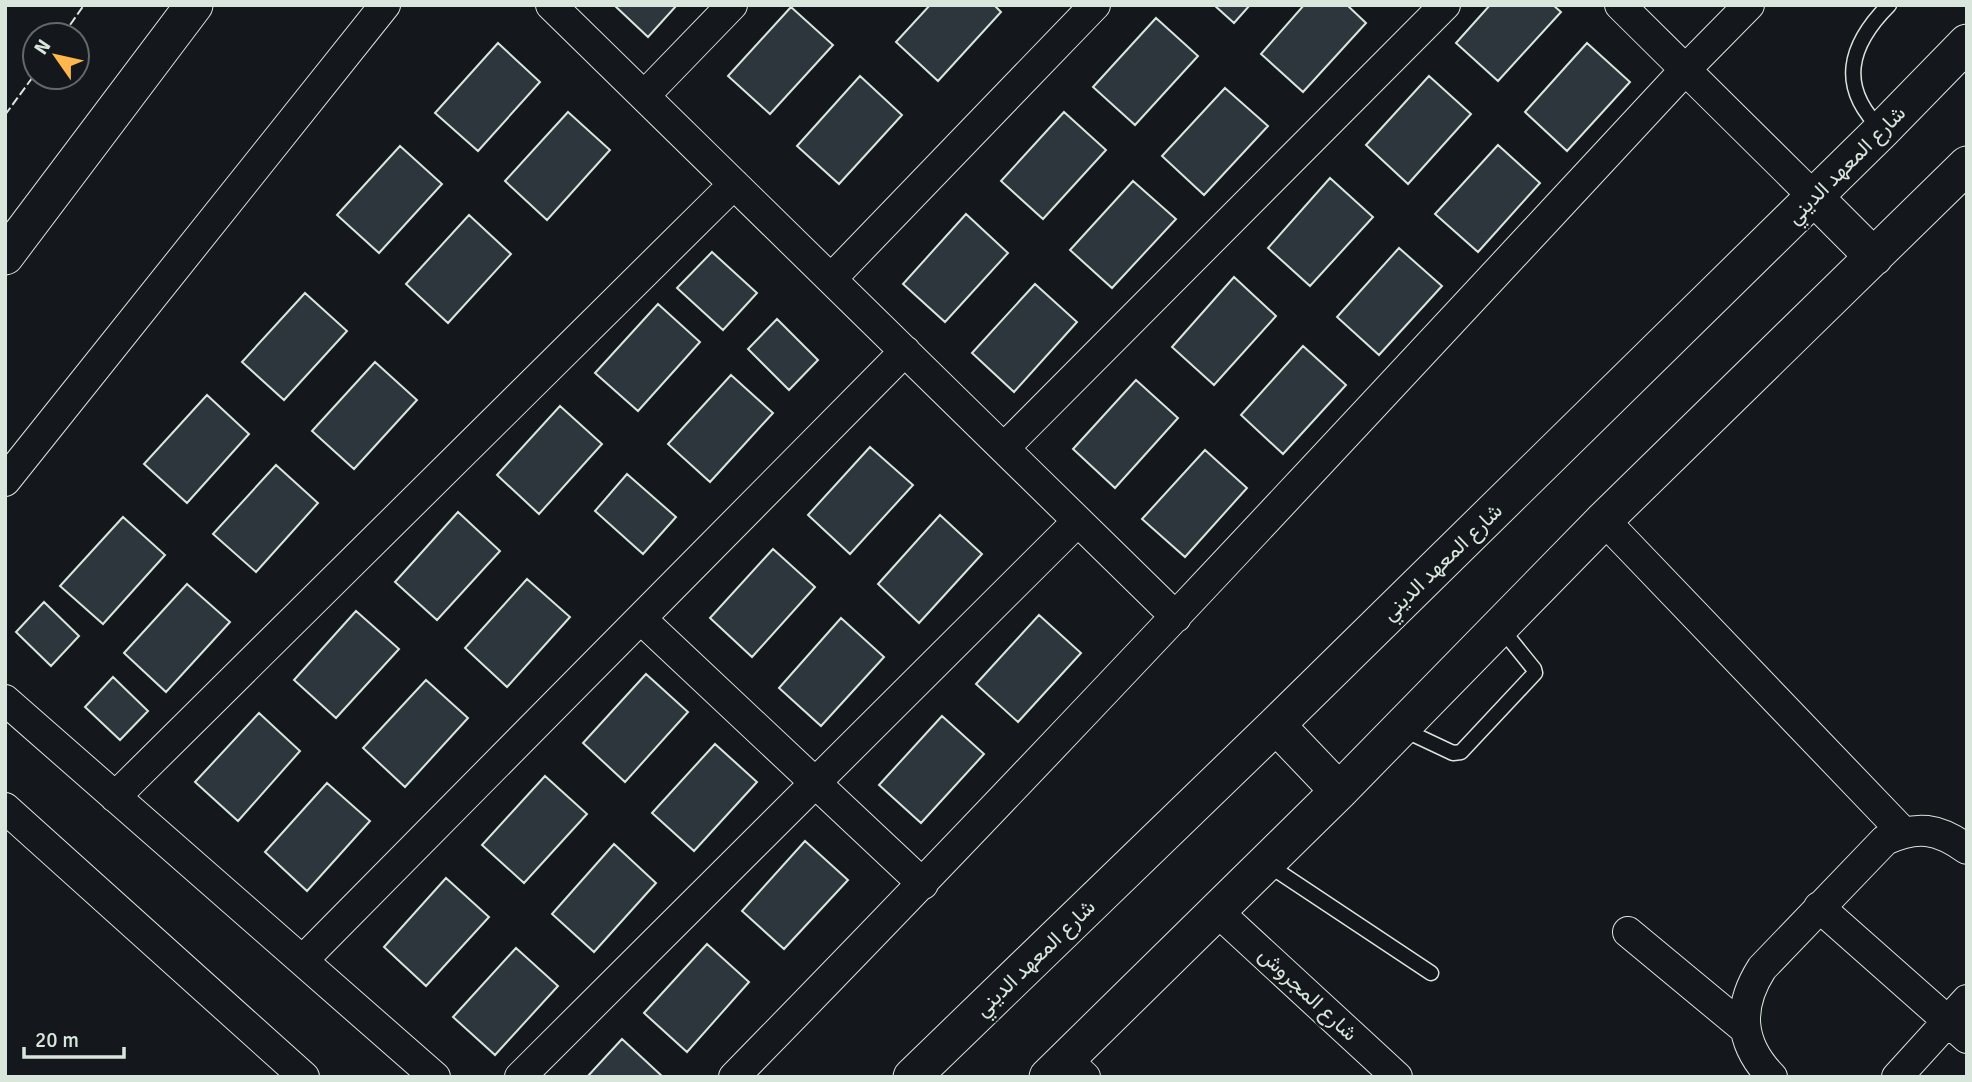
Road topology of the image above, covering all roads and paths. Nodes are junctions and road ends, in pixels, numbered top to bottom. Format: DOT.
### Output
graph roads {
  1 [pos="194,5"];
  2 [pos="385,5"];
  3 [pos="551,5"];
  4 [pos="732,5"];
  5 [pos="1095,5"];
  6 [pos="1445,5"];
  7 [pos="1620,5"];
  8 [pos="1749,5"];
  9 [pos="1889,5"];
  10 [pos="1967,43"];
  11 [pos="1685,70"];
  12 [pos="644,96"];
  13 [pos="1882,130"];
  14 [pos="1966,169"];
  15 [pos="734,184"];
  16 [pos="1814,197"];
  17 [pos="5,257"];
  18 [pos="1874,257"];
  19 [pos="831,279"];
  20 [pos="905,351"];
  21 [pos="1004,448"];
  22 [pos="5,481"];
  23 [pos="1604,520"];
  24 [pos="1079,521"];
  25 [pos="1177,617"];
  26 [pos="641,619"];
  27 [pos="1500,626"];
  28 [pos="5,700"];
  29 [pos="1276,725"];
  30 [pos="1401,728"];
  31 [pos="815,783"];
  32 [pos="1339,791"];
  33 [pos="116,797"];
  34 [pos="5,808"];
  35 [pos="1903,832"];
  36 [pos="1967,849"];
  37 [pos="1265,863"];
  38 [pos="923,884"];
  39 [pos="1819,907"];
  40 [pos="1218,912"];
  41 [pos="1628,932"];
  42 [pos="303,960"];
  43 [pos="1430,973"];
  44 [pos="1961,1020"];
  45 [pos="1745,1029"];
  46 [pos="1066,1071"];
  47 [pos="304,1077"];
  48 [pos="435,1077"];
  49 [pos="520,1077"];
  50 [pos="734,1077"];
  51 [pos="912,1077"];
  52 [pos="1397,1077"];
  53 [pos="1772,1077"];
  54 [pos="1896,1077"];
  1 -- 17 [label="street"];
  2 -- 22 [label="street"];
  3 -- 12 [label="street"];
  4 -- 12 [label="street"];
  5 -- 19 [label="street"];
  6 -- 21 [label="street"];
  7 -- 11 [label="street"];
  8 -- 11 [label="street"];
  9 -- 13 [label="lane"];
  10 -- 13 [label="street, شارع المعهد الديني"];
  11 -- 16 [label="street"];
  11 -- 25 [label="street"];
  12 -- 15 [label="street"];
  13 -- 16 [label="street, شارع المعهد الديني"];
  14 -- 18 [label="street"];
  15 -- 19 [label="street"];
  15 -- 33 [label="street"];
  16 -- 18 [label="street"];
  16 -- 29 [label="street, شارع المعهد الديني"];
  18 -- 23 [label="street"];
  19 -- 20 [label="street"];
  20 -- 21 [label="street"];
  20 -- 26 [label="street"];
  21 -- 24 [label="street"];
  23 -- 27 [label="street"];
  23 -- 35 [label="street"];
  24 -- 25 [label="street"];
  24 -- 31 [label="street"];
  25 -- 38 [label="street"];
  26 -- 31 [label="street"];
  26 -- 42 [label="street"];
  27 -- 30 [label="street"];
  27 -- 30 [label="lane"];
  28 -- 33 [label="street"];
  29 -- 32 [label="street"];
  29 -- 51 [label="street, شارع المعهد الديني"];
  30 -- 32 [label="street"];
  31 -- 38 [label="street"];
  31 -- 49 [label="street"];
  32 -- 37 [label="street"];
  33 -- 42 [label="street"];
  34 -- 47 [label="street"];
  35 -- 36 [label="street"];
  35 -- 39 [label="street"];
  37 -- 40 [label="street"];
  37 -- 43 [label="lane"];
  38 -- 50 [label="street"];
  39 -- 44 [label="street"];
  39 -- 45 [label="street"];
  40 -- 46 [label="street"];
  40 -- 52 [label="street, شارع المجروش"];
  41 -- 45 [label="street"];
  42 -- 48 [label="street"];
  44 -- 54 [label="street"];
  45 -- 53 [label="street"];
}
